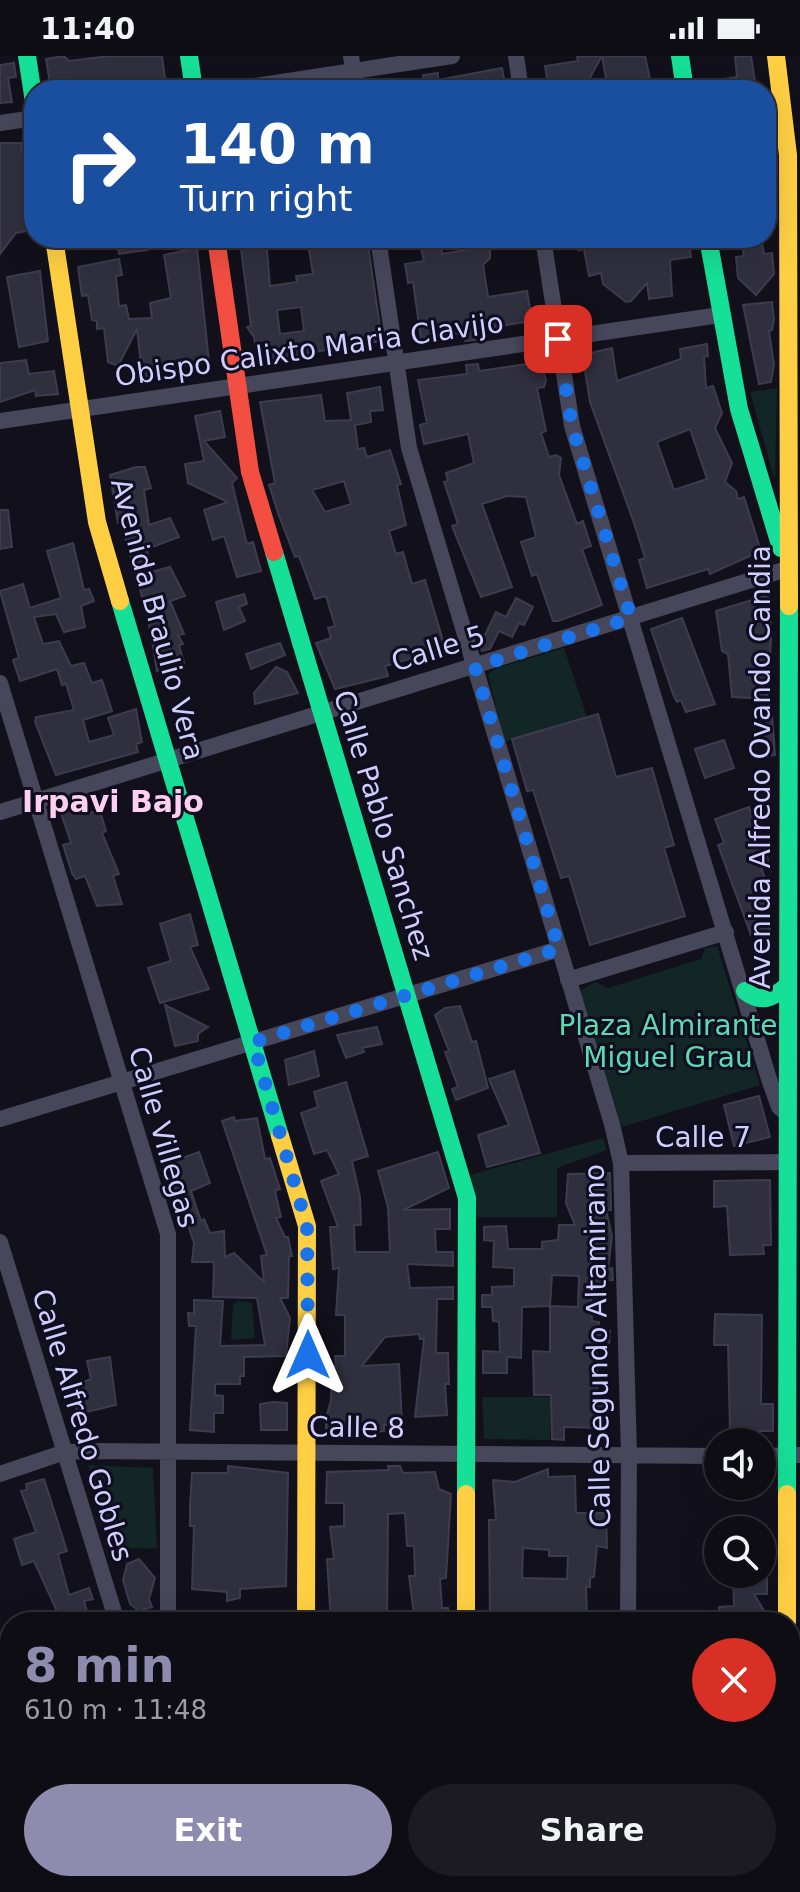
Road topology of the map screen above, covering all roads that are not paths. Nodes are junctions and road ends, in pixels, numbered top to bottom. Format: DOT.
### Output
graph roads {
  1 [pos="27,56"];
  2 [pos="189,56"];
  3 [pos="452,56"];
  4 [pos="516,56"];
  5 [pos="680,56"];
  6 [pos="776,56"];
  7 [pos="352,63"];
  8 [pos="31,80"];
  9 [pos="193,80"];
  10 [pos="274,80"];
  11 [pos="520,80"];
  12 [pos="684,80"];
  13 [pos="24,119"];
  14 [pos="0,123"];
  15 [pos="794,155"];
  16 [pos="55,248"];
  17 [pos="217,248"];
  18 [pos="379,248"];
  19 [pos="544,248"];
  20 [pos="710,248"];
  21 [pos="795,261"];
  22 [pos="720,315"];
  23 [pos="558,339"];
  24 [pos="396,363"];
  25 [pos="238,386"];
  26 [pos="79,409"];
  27 [pos="0,421"];
  28 [pos="794,567"];
  29 [pos="631,618"];
  30 [pos="475,667"];
  31 [pos="0,683"];
  32 [pos="322,713"];
  33 [pos="168,760"];
  34 [pos="36,801"];
  35 [pos="0,812"];
  36 [pos="794,813"];
  37 [pos="726,932"];
  38 [pos="559,949"];
  39 [pos="568,980"];
  40 [pos="787,986"];
  41 [pos="745,991"];
  42 [pos="407,996"];
  43 [pos="253,1042"];
  44 [pos="121,1081"];
  45 [pos="0,1119"];
  46 [pos="791,1126"];
  47 [pos="786,1162"];
  48 [pos="621,1163"];
  49 [pos="0,1242"];
  50 [pos="170,1451"];
  51 [pos="308,1452"];
  52 [pos="62,1453"];
  53 [pos="467,1453"];
  54 [pos="629,1455"];
  55 [pos="704,1456"];
  56 [pos="794,1456"];
  57 [pos="0,1474"];
  58 [pos="114,1612"];
  59 [pos="168,1612"];
  60 [pos="306,1612"];
  61 [pos="466,1612"];
  62 [pos="628,1612"];
  63 [pos="787,1612"];
  1 -- 8 [label="main road"];
  2 -- 9 [label="main road"];
  3 -- 7 [label="street"];
  4 -- 11 [label="street"];
  5 -- 12 [label="main road"];
  6 -- 15 [label="main road, Avenida Alfredo Ovando Candia"];
  7 -- 10 [label="street"];
  13 -- 14 [label="street"];
  15 -- 21 [label="main road, Avenida Alfredo Ovando Candia"];
  16 -- 26 [label="main road, Avenida Braulio Vera"];
  17 -- 25 [label="main road, Calle Pablo Sanchez"];
  18 -- 24 [label="street, Calle Segundo Altamirano"];
  19 -- 23 [label="street"];
  20 -- 22 [label="main road"];
  21 -- 28 [label="main road, Avenida Alfredo Ovando Candia"];
  22 -- 23 [label="street, Obispo Calixto Maria Clavijo"];
  22 -- 28 [label="main road"];
  23 -- 24 [label="street, Obispo Calixto Maria Clavijo"];
  23 -- 29 [label="street"];
  24 -- 25 [label="street, Obispo Calixto Maria Clavijo"];
  24 -- 30 [label="street, Calle Segundo Altamirano"];
  25 -- 26 [label="street, Obispo Calixto Maria Clavijo"];
  25 -- 32 [label="main road, Calle Pablo Sanchez"];
  26 -- 27 [label="street, Obispo Calixto Maria Clavijo"];
  26 -- 33 [label="main road, Avenida Braulio Vera"];
  28 -- 29 [label="street, Calle 5"];
  28 -- 36 [label="main road, Avenida Alfredo Ovando Candia"];
  29 -- 30 [label="street, Calle 5"];
  29 -- 37 [label="street"];
  30 -- 32 [label="street, Calle 5"];
  30 -- 38 [label="street, Calle Segundo Altamirano"];
  31 -- 34 [label="street, Calle Villegas"];
  32 -- 33 [label="street, Calle 5"];
  32 -- 42 [label="main road, Calle Pablo Sanchez"];
  33 -- 34 [label="street, Calle 5"];
  33 -- 43 [label="main road, Avenida Braulio Vera"];
  34 -- 35 [label="street, Calle 5"];
  34 -- 44 [label="street, Calle Villegas"];
  36 -- 40 [label="main road, Avenida Alfredo Ovando Candia"];
  37 -- 39 [label="street"];
  37 -- 41 [label="street"];
  38 -- 39 [label="street, Calle Segundo Altamirano"];
  38 -- 42 [label="street"];
  39 -- 48 [label="street, Calle Segundo Altamirano"];
  40 -- 41 [label="main road"];
  40 -- 46 [label="main road, Avenida Alfredo Ovando Candia"];
  41 -- 46 [label="street"];
  42 -- 43 [label="street"];
  42 -- 53 [label="main road, Calle Pablo Sanchez"];
  43 -- 44 [label="street"];
  43 -- 51 [label="main road, Avenida Braulio Vera"];
  44 -- 45 [label="street"];
  44 -- 50 [label="street, Calle Villegas"];
  46 -- 47 [label="main road, Avenida Alfredo Ovando Candia"];
  47 -- 48 [label="street, Calle 7"];
  47 -- 56 [label="main road, Avenida Alfredo Ovando Candia"];
  48 -- 54 [label="street, Calle Segundo Altamirano"];
  49 -- 52 [label="street, Calle Alfredo Gobles"];
  50 -- 51 [label="street, Calle 8"];
  50 -- 52 [label="street, Calle 8"];
  50 -- 59 [label="street, Calle Villegas"];
  51 -- 53 [label="street, Calle 8"];
  51 -- 60 [label="main road, Avenida Braulio Vera"];
  52 -- 57 [label="street, Calle 8"];
  52 -- 58 [label="street, Calle Alfredo Gobles"];
  53 -- 54 [label="street, Calle 8"];
  53 -- 61 [label="main road, Calle Pablo Sanchez"];
  54 -- 55 [label="street, Calle 8"];
  54 -- 62 [label="street, Calle Segundo Altamirano"];
  56 -- 63 [label="main road, Avenida Alfredo Ovando Candia"];
}
